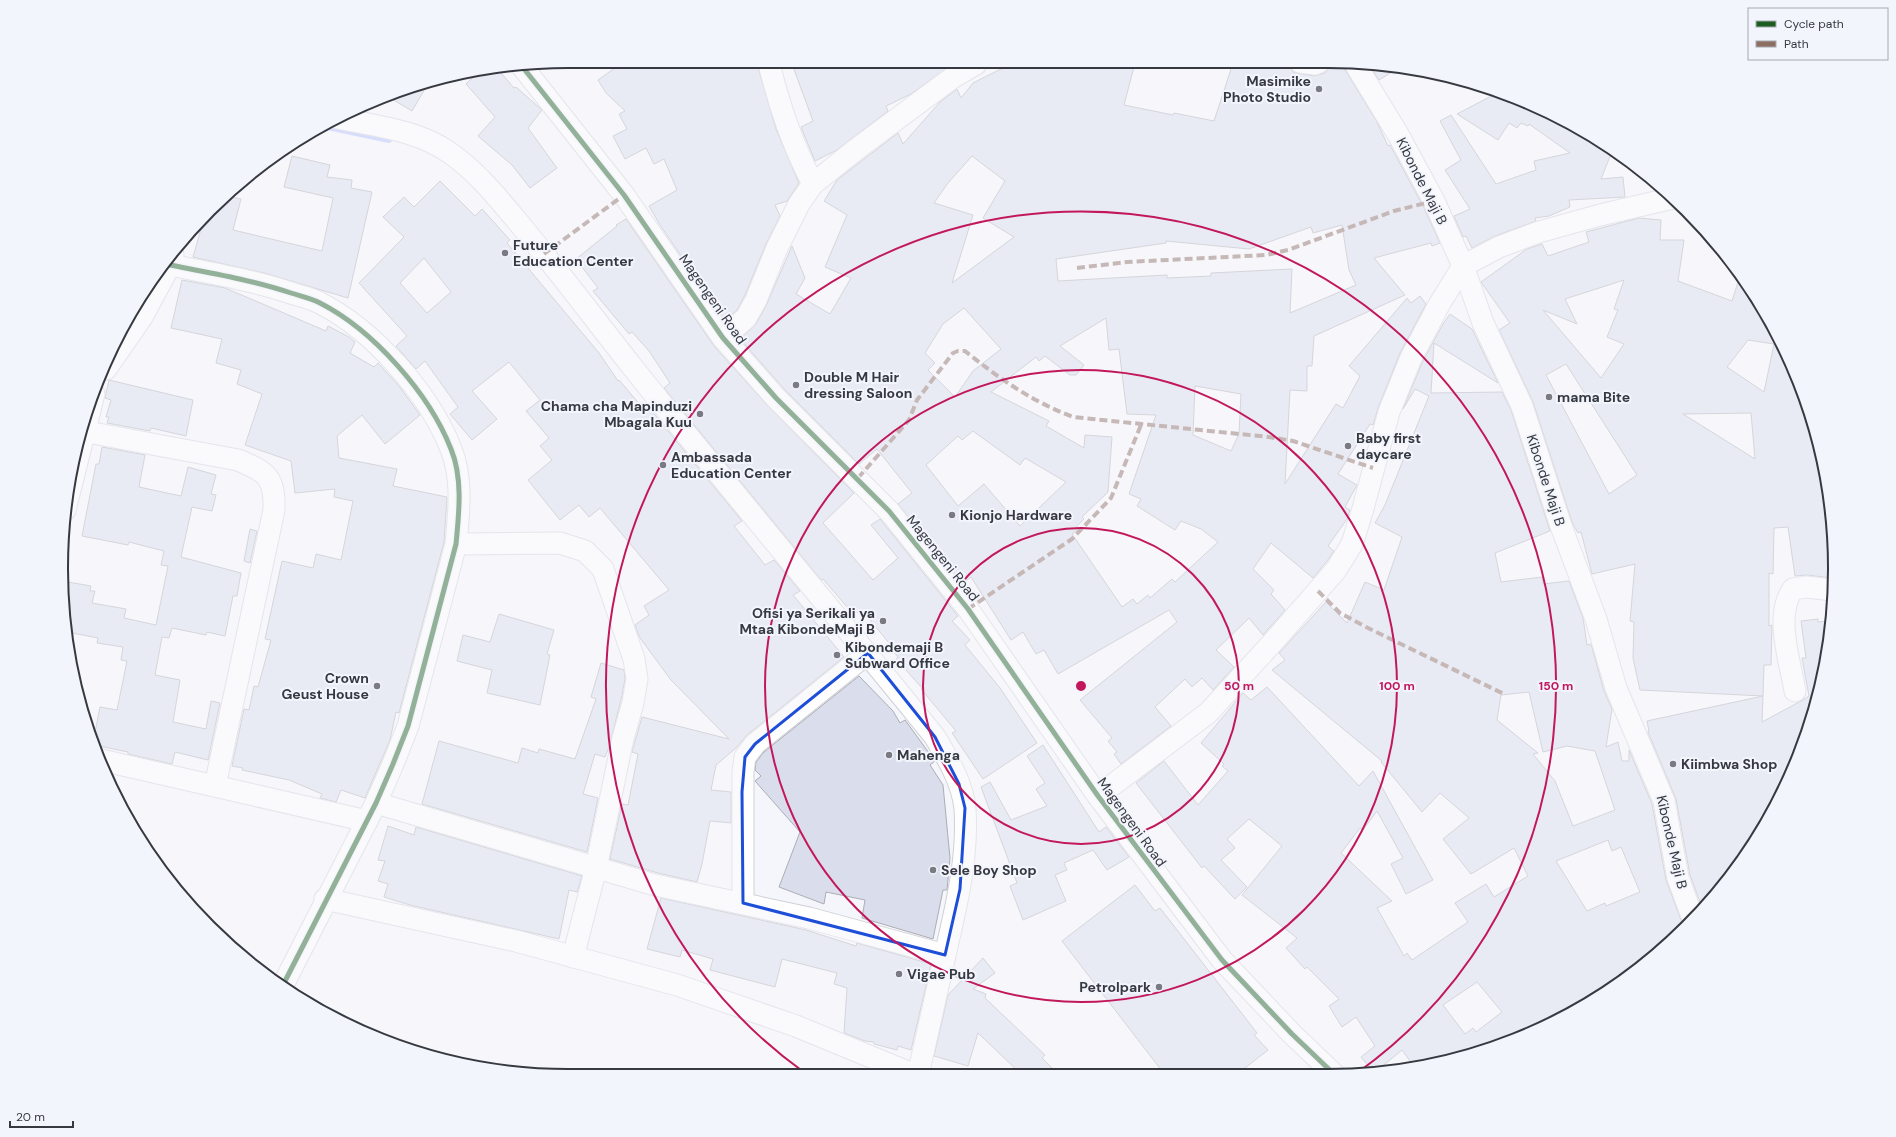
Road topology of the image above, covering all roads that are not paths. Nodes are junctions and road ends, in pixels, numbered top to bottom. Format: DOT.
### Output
graph roads {
  1 [pos="770,68"];
  2 [pos="969,68"];
  3 [pos="1358,69"];
  4 [pos="525,70"];
  5 [pos="347,120"];
  6 [pos="813,184"];
  7 [pos="1666,200"];
  8 [pos="174,261"];
  9 [pos="1463,266"];
  10 [pos="164,273"];
  11 [pos="723,338"];
  12 [pos="117,352"];
  13 [pos="87,432"];
  14 [pos="456,544"];
  15 [pos="1827,589"];
  16 [pos="868,653"];
  17 [pos="1795,691"];
  18 [pos="107,761"];
  19 [pos="215,786"];
  20 [pos="1098,796"];
  21 [pos="371,812"];
  22 [pos="596,868"];
  23 [pos="325,899"];
  24 [pos="743,903"];
  25 [pos="1691,912"];
  26 [pos="945,955"];
  27 [pos="574,957"];
  28 [pos="285,981"];
  29 [pos="902,1069"];
  30 [pos="918,1069"];
  31 [pos="1329,1069"];
  1 -- 6 [label="street"];
  2 -- 6 [label="street"];
  3 -- 9 [label="street, Kibonde Maji B"];
  4 -- 11 [label="street, Magengeni Road"];
  5 -- 16 [label="street"];
  6 -- 11 [label="street"];
  7 -- 9 [label="street"];
  8 -- 14 [label="street"];
  9 -- 20 [label="street"];
  9 -- 25 [label="street, Kibonde Maji B"];
  10 -- 12 [label="street"];
  11 -- 20 [label="street, Magengeni Road"];
  13 -- 19 [label="street"];
  14 -- 21 [label="street"];
  14 -- 22 [label="street"];
  15 -- 17 [label="street"];
  16 -- 24 [label="street"];
  16 -- 26 [label="street"];
  18 -- 19 [label="street"];
  19 -- 21 [label="street"];
  20 -- 31 [label="street, Magengeni Road"];
  21 -- 22 [label="street"];
  21 -- 23 [label="street"];
  22 -- 24 [label="street"];
  22 -- 27 [label="street"];
  23 -- 27 [label="street"];
  23 -- 28 [label="street"];
  24 -- 26 [label="street"];
  26 -- 30 [label="street"];
  27 -- 29 [label="street"];
}
